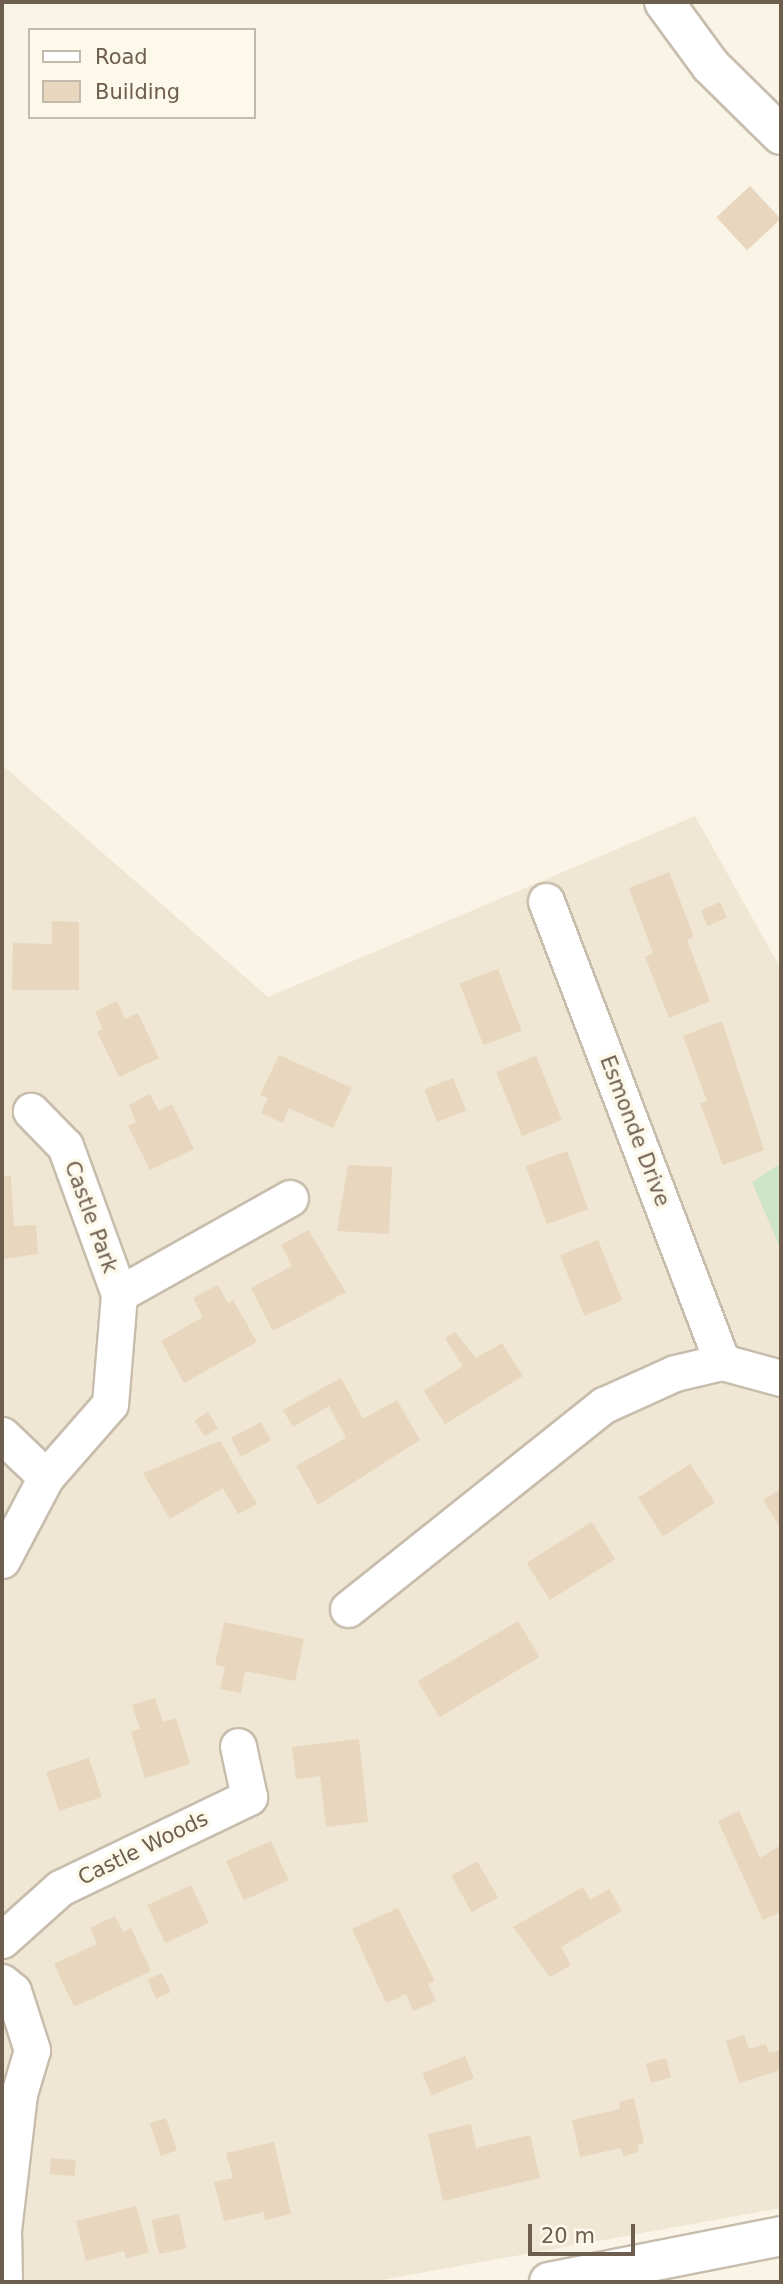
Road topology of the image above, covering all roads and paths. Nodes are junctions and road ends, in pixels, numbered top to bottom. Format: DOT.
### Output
graph roads {
  1 [pos="664,2"];
  2 [pos="781,135"];
  3 [pos="546,901"];
  4 [pos="31,1111"];
  5 [pos="290,1198"];
  6 [pos="119,1294"];
  7 [pos="722,1362"];
  8 [pos="781,1378"];
  9 [pos="2,1435"];
  10 [pos="46,1477"];
  11 [pos="2,1560"];
  12 [pos="348,1609"];
  13 [pos="237,1745"];
  14 [pos="2,1940"];
  15 [pos="2,1982"];
  16 [pos="781,2236"];
  17 [pos="4,2282"];
  18 [pos="550,2282"];
  1 -- 2 [label="street"];
  3 -- 7 [label="street, Esmonde Drive"];
  4 -- 6 [label="street, Castle Park"];
  5 -- 6 [label="street, Castle Park"];
  6 -- 10 [label="street, Castle Park"];
  7 -- 8 [label="street"];
  7 -- 12 [label="street"];
  9 -- 10 [label="street"];
  10 -- 11 [label="street"];
  13 -- 14 [label="street, Castle Woods"];
  15 -- 17 [label="street"];
  16 -- 18 [label="street"];
}
